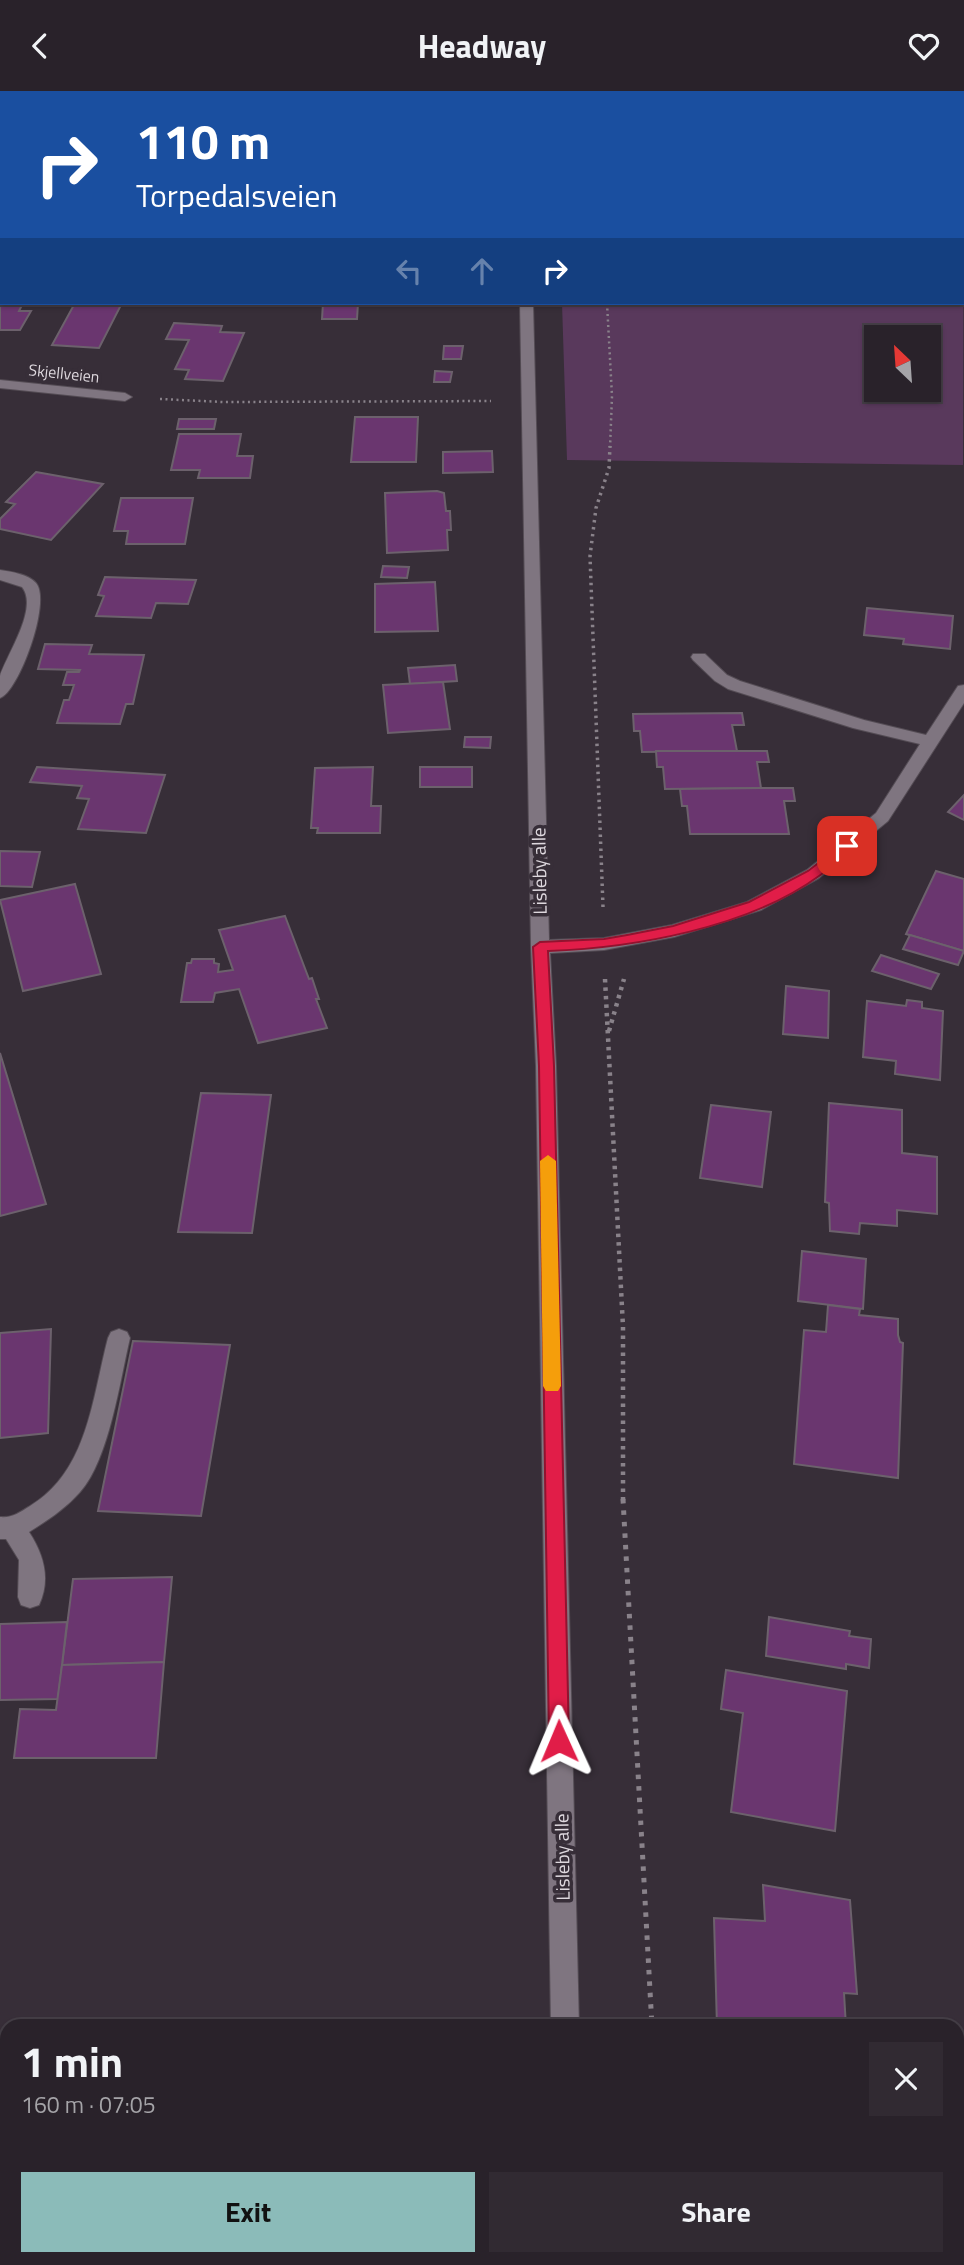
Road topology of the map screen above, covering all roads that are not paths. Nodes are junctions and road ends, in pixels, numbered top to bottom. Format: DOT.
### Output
graph roads {
  1 [pos="526,305"];
  2 [pos="0,384"];
  3 [pos="125,397"];
  4 [pos="0,575"];
  5 [pos="699,657"];
  6 [pos="964,690"];
  7 [pos="0,693"];
  8 [pos="932,742"];
  9 [pos="540,947"];
  10 [pos="119,1338"];
  11 [pos="7,1528"];
  12 [pos="30,1597"];
  13 [pos="565,2019"];
  1 -- 9 [label="street, Lisleby alle"];
  2 -- 3 [label="street, Skjellveien"];
  4 -- 7 [label="street"];
  5 -- 8 [label="street"];
  6 -- 8 [label="street"];
  8 -- 9 [label="street"];
  9 -- 13 [label="street, Lisleby alle"];
  10 -- 11 [label="street"];
  11 -- 12 [label="street"];
}
